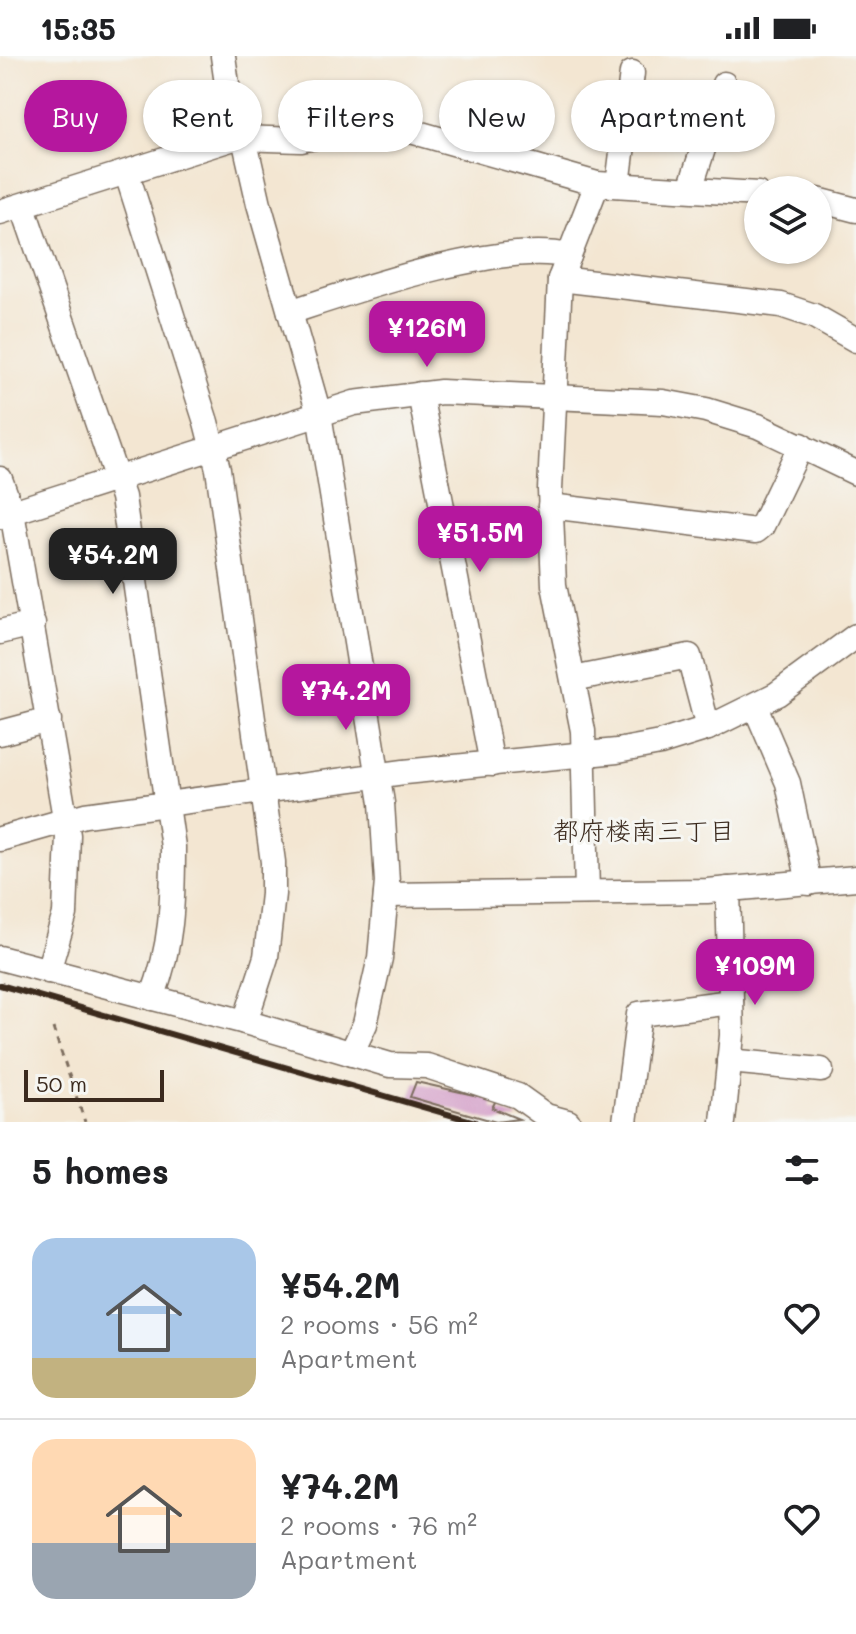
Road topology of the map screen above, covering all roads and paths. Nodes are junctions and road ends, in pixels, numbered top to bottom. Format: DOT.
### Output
graph roads {
  1 [pos="223,56"];
  2 [pos="632,73"];
  3 [pos="226,80"];
  4 [pos="262,139"];
  5 [pos="192,152"];
  6 [pos="248,152"];
  7 [pos="702,152"];
  8 [pos="127,174"];
  9 [pos="607,184"];
  10 [pos="690,189"];
  11 [pos="744,193"];
  12 [pos="832,204"];
  13 [pos="11,209"];
  14 [pos="856,210"];
  15 [pos="565,268"];
  16 [pos="290,312"];
  17 [pos="856,340"];
  18 [pos="420,394"];
  19 [pos="552,397"];
  20 [pos="319,414"];
  21 [pos="801,445"];
  22 [pos="213,450"];
  23 [pos="856,473"];
  24 [pos="117,477"];
  25 [pos="0,479"];
  26 [pos="550,506"];
  27 [pos="6,514"];
  28 [pos="33,624"];
  29 [pos="0,632"];
  30 [pos="856,636"];
  31 [pos="573,679"];
  32 [pos="755,706"];
  33 [pos="49,720"];
  34 [pos="708,728"];
  35 [pos="0,733"];
  36 [pos="584,755"];
  37 [pos="492,764"];
  38 [pos="378,776"];
  39 [pos="264,791"];
  40 [pos="168,804"];
  41 [pos="65,820"];
  42 [pos="0,839"];
  43 [pos="856,878"];
  44 [pos="809,883"];
  45 [pos="728,889"];
  46 [pos="587,892"];
  47 [pos="386,895"];
  48 [pos="0,958"];
  49 [pos="48,971"];
  50 [pos="152,998"];
  51 [pos="731,1002"];
  52 [pos="245,1022"];
  53 [pos="53,1028"];
  54 [pos="351,1054"];
  55 [pos="729,1061"];
  56 [pos="821,1070"];
  57 [pos="85,1122"];
  58 [pos="568,1122"];
  59 [pos="625,1122"];
  60 [pos="723,1122"];
  1 -- 3 [label="street"];
  2 -- 9 [label="street"];
  4 -- 9 [label="street"];
  5 -- 8 [label="street"];
  6 -- 16 [label="street"];
  7 -- 10 [label="street"];
  8 -- 13 [label="street"];
  8 -- 22 [label="street"];
  9 -- 10 [label="street"];
  9 -- 15 [label="street"];
  10 -- 11 [label="street"];
  12 -- 14 [label="street"];
  13 -- 24 [label="street"];
  15 -- 16 [label="street"];
  15 -- 17 [label="street"];
  15 -- 19 [label="street"];
  16 -- 20 [label="street"];
  18 -- 19 [label="street"];
  18 -- 20 [label="street"];
  18 -- 37 [label="street"];
  19 -- 21 [label="street"];
  19 -- 26 [label="street"];
  20 -- 22 [label="street"];
  20 -- 38 [label="street"];
  21 -- 23 [label="street"];
  21 -- 26 [label="street"];
  22 -- 24 [label="street"];
  22 -- 39 [label="street"];
  24 -- 27 [label="street"];
  24 -- 40 [label="street"];
  25 -- 27 [label="street"];
  26 -- 31 [label="street"];
  27 -- 28 [label="street"];
  28 -- 29 [label="street"];
  28 -- 33 [label="street"];
  30 -- 32 [label="street"];
  31 -- 34 [label="street"];
  31 -- 36 [label="street"];
  32 -- 34 [label="street"];
  32 -- 44 [label="street"];
  33 -- 35 [label="street"];
  33 -- 41 [label="street"];
  34 -- 36 [label="street"];
  36 -- 37 [label="street"];
  36 -- 46 [label="street"];
  37 -- 38 [label="street"];
  38 -- 39 [label="street"];
  38 -- 47 [label="street"];
  39 -- 40 [label="street"];
  39 -- 52 [label="street"];
  40 -- 41 [label="street"];
  40 -- 50 [label="street"];
  41 -- 42 [label="street"];
  41 -- 49 [label="street"];
  43 -- 44 [label="street"];
  44 -- 45 [label="street"];
  45 -- 46 [label="street"];
  45 -- 51 [label="street"];
  46 -- 47 [label="street"];
  47 -- 54 [label="street"];
  48 -- 49 [label="street"];
  49 -- 50 [label="street"];
  50 -- 52 [label="street"];
  51 -- 55 [label="street"];
  51 -- 59 [label="street"];
  52 -- 54 [label="street"];
  53 -- 57 [label="path"];
  54 -- 58 [label="street"];
  55 -- 56 [label="street"];
  55 -- 60 [label="street"];
}
